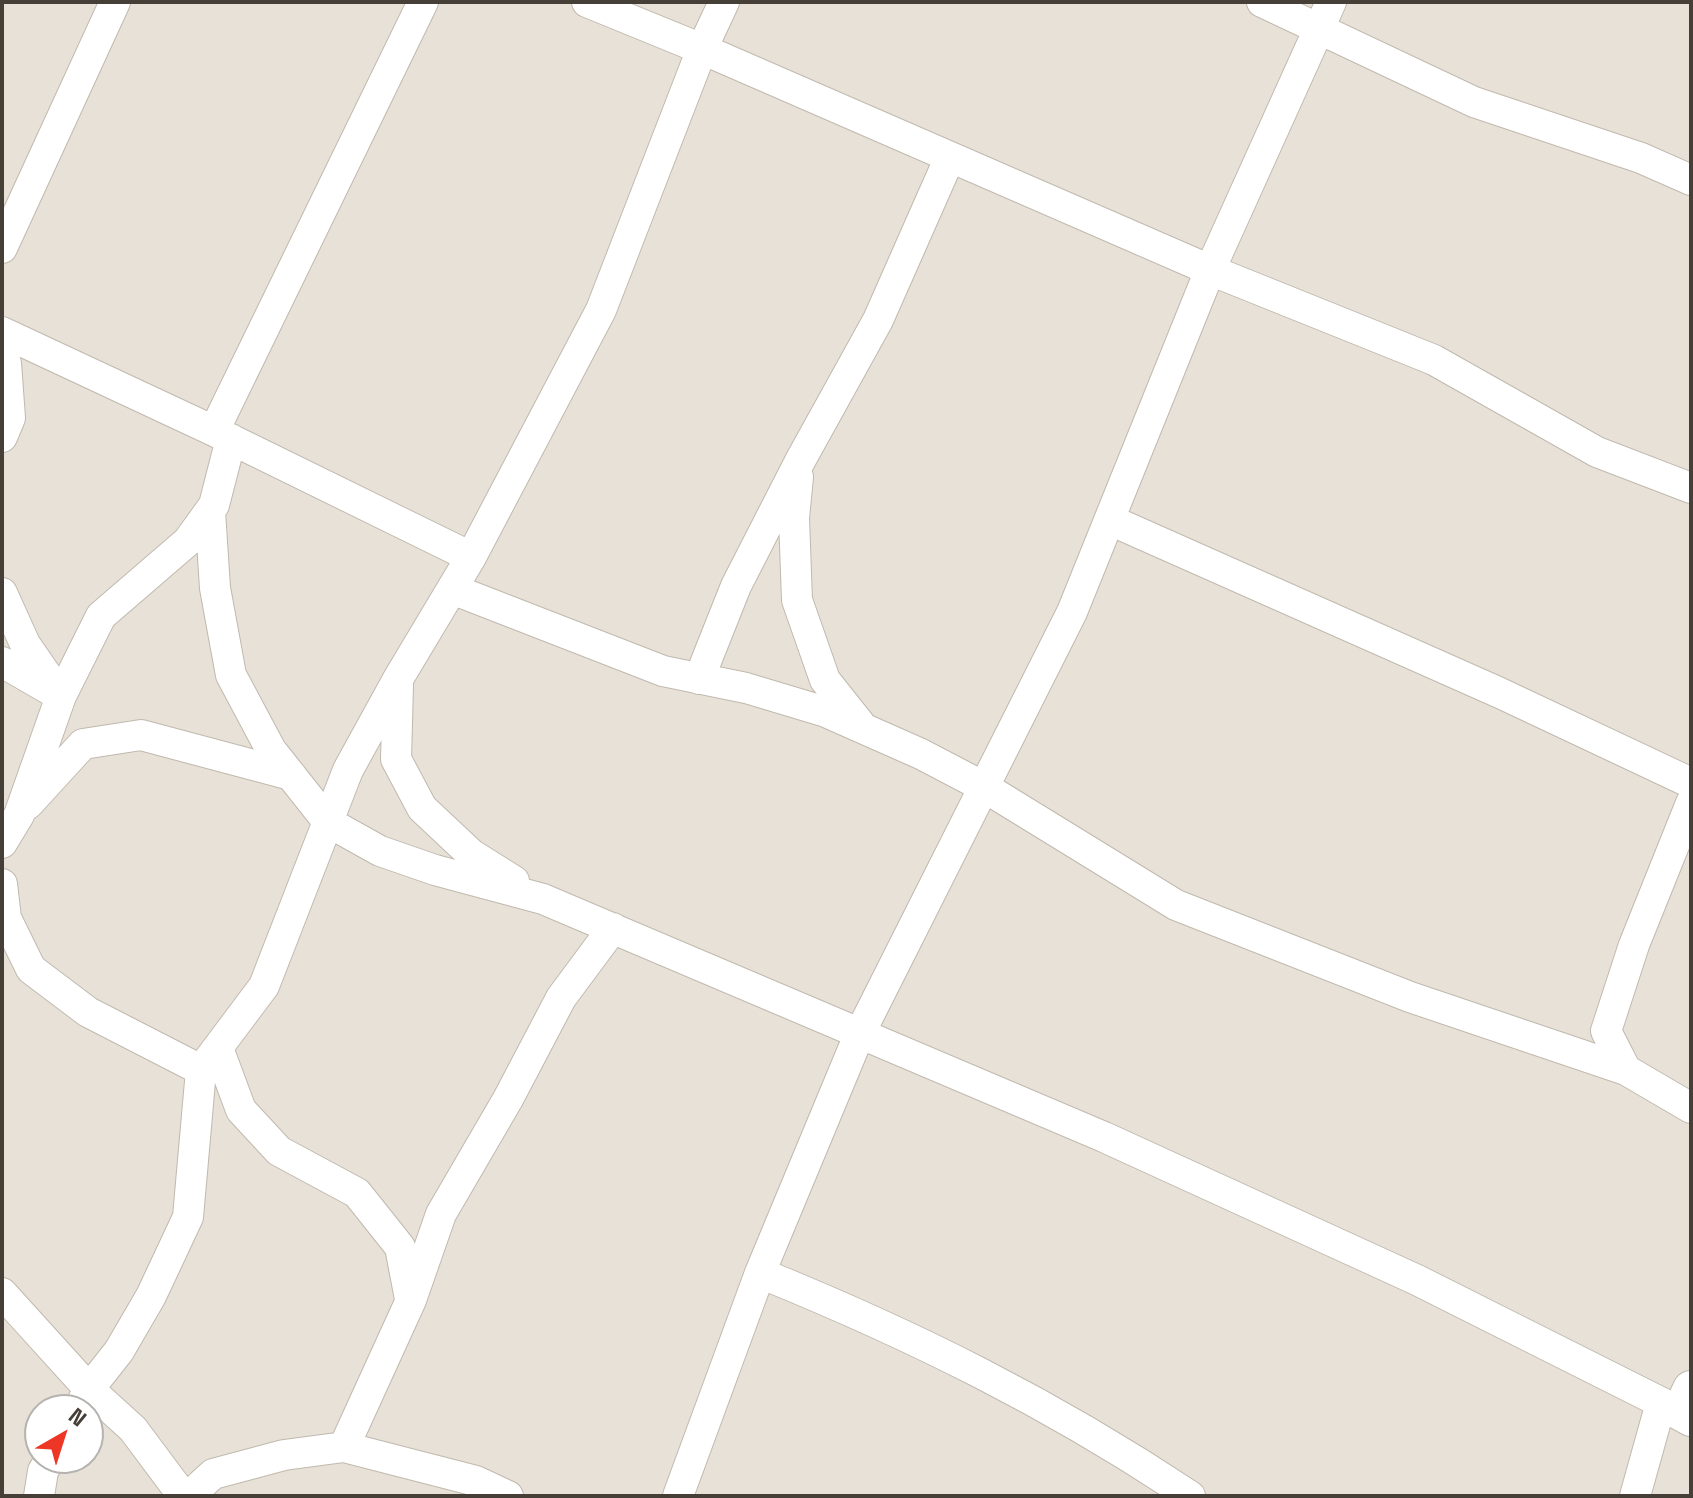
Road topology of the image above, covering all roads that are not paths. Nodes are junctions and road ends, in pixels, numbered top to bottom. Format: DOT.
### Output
graph roads {
  1 [pos="115,2"];
  2 [pos="423,2"];
  3 [pos="587,2"];
  4 [pos="724,2"];
  5 [pos="1262,2"];
  6 [pos="1326,15"];
  7 [pos="702,49"];
  8 [pos="950,157"];
  9 [pos="1691,180"];
  10 [pos="2,248"];
  11 [pos="1210,270"];
  12 [pos="2,332"];
  13 [pos="2,358"];
  14 [pos="223,435"];
  15 [pos="2,437"];
  16 [pos="800,461"];
  17 [pos="1691,488"];
  18 [pos="210,511"];
  19 [pos="1110,520"];
  20 [pos="471,557"];
  21 [pos="452,589"];
  22 [pos="2,593"];
  23 [pos="2,662"];
  24 [pos="398,679"];
  25 [pos="699,679"];
  26 [pos="61,696"];
  27 [pos="864,729"];
  28 [pos="291,775"];
  29 [pos="1691,783"];
  30 [pos="984,787"];
  31 [pos="1691,803"];
  32 [pos="19,815"];
  33 [pos="328,822"];
  34 [pos="2,843"];
  35 [pos="2,884"];
  36 [pos="543,899"];
  37 [pos="613,928"];
  38 [pos="859,1035"];
  39 [pos="210,1059"];
  40 [pos="1626,1070"];
  41 [pos="1691,1108"];
  42 [pos="760,1273"];
  43 [pos="2,1293"];
  44 [pos="411,1300"];
  45 [pos="79,1394"];
  46 [pos="88,1394"];
  47 [pos="1681,1405"];
  48 [pos="104,1412"];
  49 [pos="344,1447"];
  50 [pos="43,1474"];
  51 [pos="39,1496"];
  52 [pos="186,1496"];
  53 [pos="508,1496"];
  54 [pos="678,1496"];
  55 [pos="1190,1496"];
  56 [pos="1635,1496"];
  1 -- 10 [label="street"];
  2 -- 14 [label="street"];
  3 -- 7 [label="street"];
  4 -- 7 [label="street"];
  5 -- 6 [label="street"];
  6 -- 9 [label="street"];
  6 -- 11 [label="street"];
  7 -- 8 [label="street"];
  7 -- 20 [label="street"];
  8 -- 11 [label="street"];
  8 -- 16 [label="street"];
  11 -- 17 [label="street"];
  11 -- 19 [label="street"];
  12 -- 14 [label="street"];
  13 -- 15 [label="street"];
  14 -- 18 [label="street"];
  14 -- 20 [label="street"];
  16 -- 25 [label="street"];
  16 -- 27 [label="street"];
  18 -- 26 [label="street"];
  18 -- 28 [label="street"];
  19 -- 29 [label="street"];
  19 -- 30 [label="street"];
  20 -- 21 [label="street"];
  21 -- 24 [label="street"];
  21 -- 25 [label="street"];
  22 -- 26 [label="street"];
  23 -- 26 [label="street"];
  24 -- 33 [label="street"];
  24 -- 36 [label="street"];
  25 -- 27 [label="street"];
  26 -- 32 [label="street"];
  27 -- 30 [label="street"];
  28 -- 32 [label="street"];
  28 -- 33 [label="street"];
  30 -- 38 [label="street"];
  30 -- 40 [label="street"];
  31 -- 40 [label="street"];
  32 -- 34 [label="street"];
  33 -- 36 [label="street"];
  33 -- 39 [label="street"];
  35 -- 39 [label="street"];
  36 -- 37 [label="street"];
  37 -- 38 [label="street"];
  37 -- 44 [label="street"];
  38 -- 42 [label="street"];
  38 -- 47 [label="street"];
  39 -- 44 [label="street"];
  39 -- 46 [label="street"];
  40 -- 41 [label="street"];
  42 -- 54 [label="street"];
  42 -- 55 [label="street"];
  43 -- 45 [label="street"];
  44 -- 49 [label="street"];
  47 -- 56 [label="street"];
  48 -- 52 [label="street"];
  49 -- 52 [label="street"];
  49 -- 53 [label="street"];
  50 -- 51 [label="street"];
}
